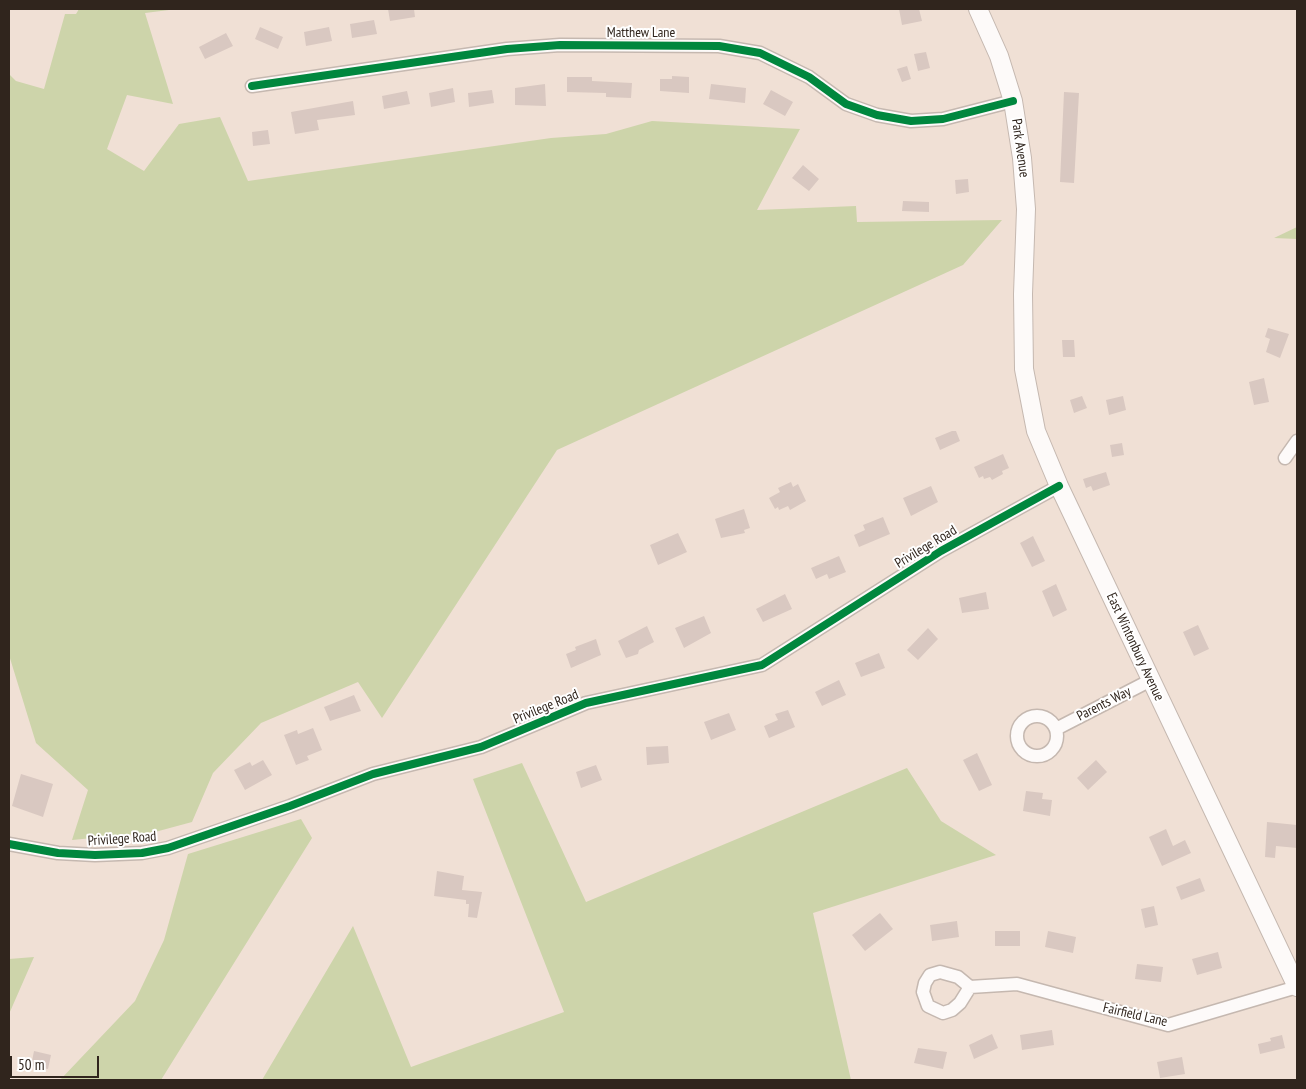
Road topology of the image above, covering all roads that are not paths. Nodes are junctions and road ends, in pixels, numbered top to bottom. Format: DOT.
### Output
graph roads {
  1 [pos="978,9"];
  2 [pos="252,86"];
  3 [pos="1013,101"];
  4 [pos="1023,294"];
  5 [pos="1297,441"];
  6 [pos="1285,458"];
  7 [pos="1058,486"];
  8 [pos="1151,680"];
  9 [pos="1056,729"];
  10 [pos="9,844"];
  11 [pos="970,987"];
  12 [pos="1297,987"];
  1 -- 3 [label="main road, Park Avenue"];
  2 -- 3 [label="street, Matthew Lane"];
  3 -- 4 [label="main road, Park Avenue"];
  4 -- 7 [label="main road, East Wintonbury Avenue"];
  5 -- 6 [label="street"];
  7 -- 8 [label="main road, East Wintonbury Avenue"];
  7 -- 10 [label="street, Privilege Road"];
  8 -- 9 [label="street, Parents Way"];
  8 -- 12 [label="main road, East Wintonbury Avenue"];
  11 -- 12 [label="street, Fairfield Lane"];
}
